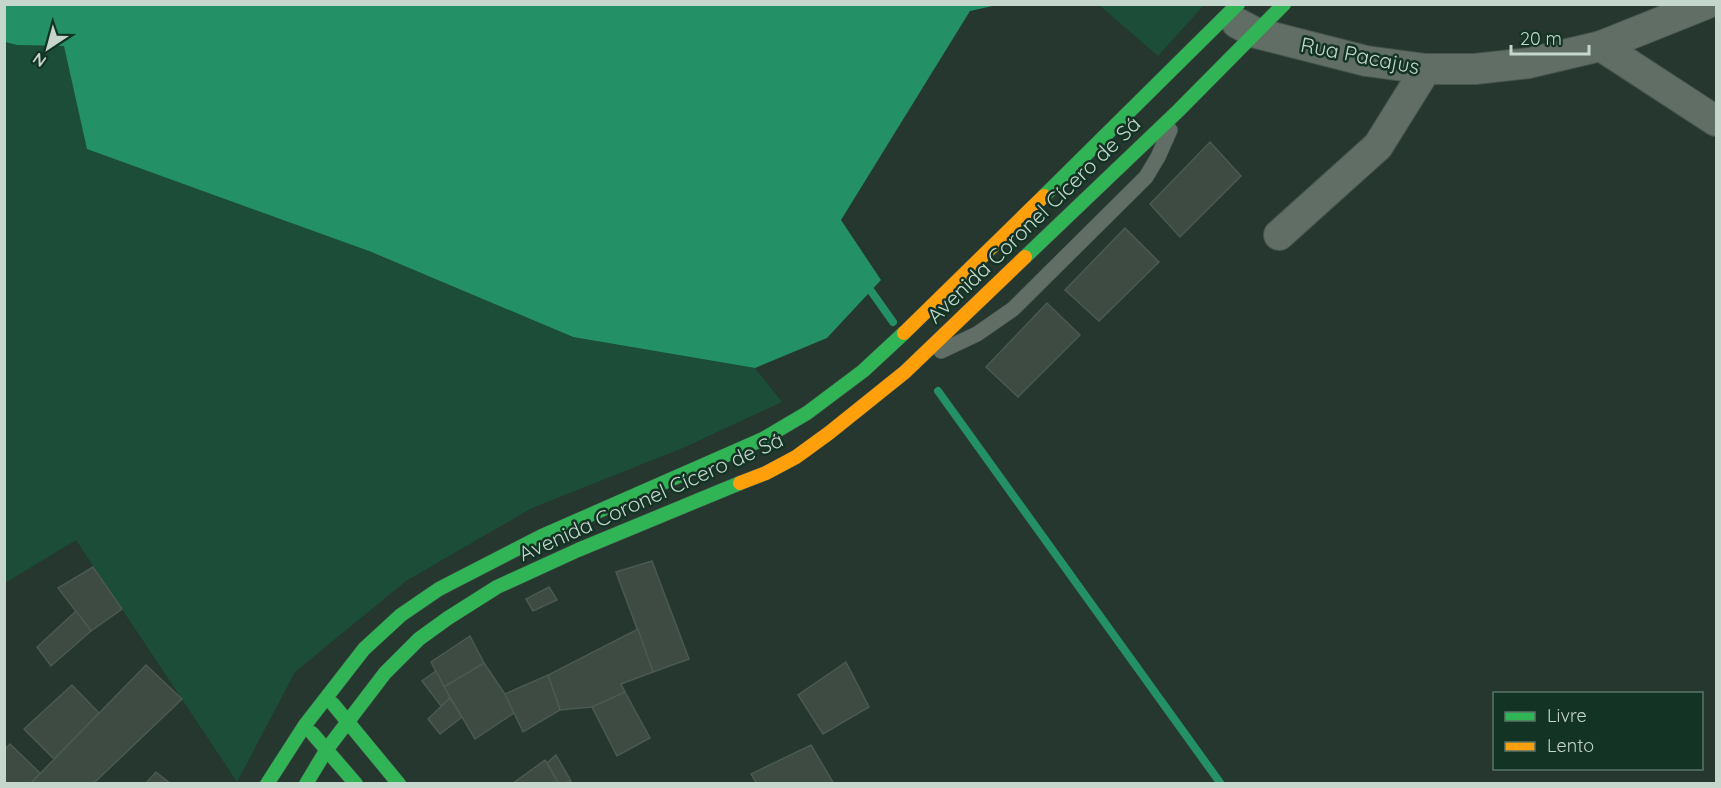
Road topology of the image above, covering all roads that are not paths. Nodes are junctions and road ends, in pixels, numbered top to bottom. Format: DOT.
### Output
graph roads {
  1 [pos="1284,4"];
  2 [pos="1700,6"];
  3 [pos="1232,10"];
  4 [pos="1256,33"];
  5 [pos="1601,46"];
  6 [pos="1426,69"];
  7 [pos="1178,111"];
  8 [pos="1716,121"];
  9 [pos="1280,235"];
  10 [pos="923,355"];
  11 [pos="489,562"];
  12 [pos="497,587"];
  13 [pos="327,697"];
  14 [pos="348,720"];
  15 [pos="305,725"];
  16 [pos="327,749"];
  17 [pos="267,783"];
  18 [pos="306,783"];
  19 [pos="356,783"];
  20 [pos="399,783"];
  1 -- 4 [label="main road, Avenida Coronel Cícero de Sá"];
  2 -- 5 [label="street, Rua Pacajus"];
  3 -- 4 [label="street, Rua Pacajus"];
  3 -- 11 [label="main road, Avenida Coronel Cícero de Sá"];
  4 -- 6 [label="street, Rua Pacajus"];
  4 -- 7 [label="main road, Avenida Coronel Cícero de Sá"];
  5 -- 6 [label="street, Rua Pacajus"];
  5 -- 8 [label="street"];
  6 -- 9 [label="street"];
  7 -- 10 [label="main road, Avenida Coronel Cícero de Sá"];
  7 -- 10 [label="lane"];
  10 -- 12 [label="main road, Avenida Coronel Cícero de Sá"];
  11 -- 12 [label="lane"];
  11 -- 13 [label="main road, Avenida Coronel Cícero de Sá"];
  12 -- 14 [label="main road, Avenida Coronel Cícero de Sá"];
  13 -- 14 [label="main road"];
  13 -- 15 [label="main road, Avenida Coronel Cícero de Sá"];
  14 -- 16 [label="main road, Avenida Coronel Cícero de Sá"];
  14 -- 20 [label="main road"];
  15 -- 16 [label="main road"];
  15 -- 17 [label="main road, Avenida Coronel Cícero de Sá"];
  16 -- 18 [label="main road, Avenida Coronel Cícero de Sá"];
  16 -- 19 [label="main road"];
}
